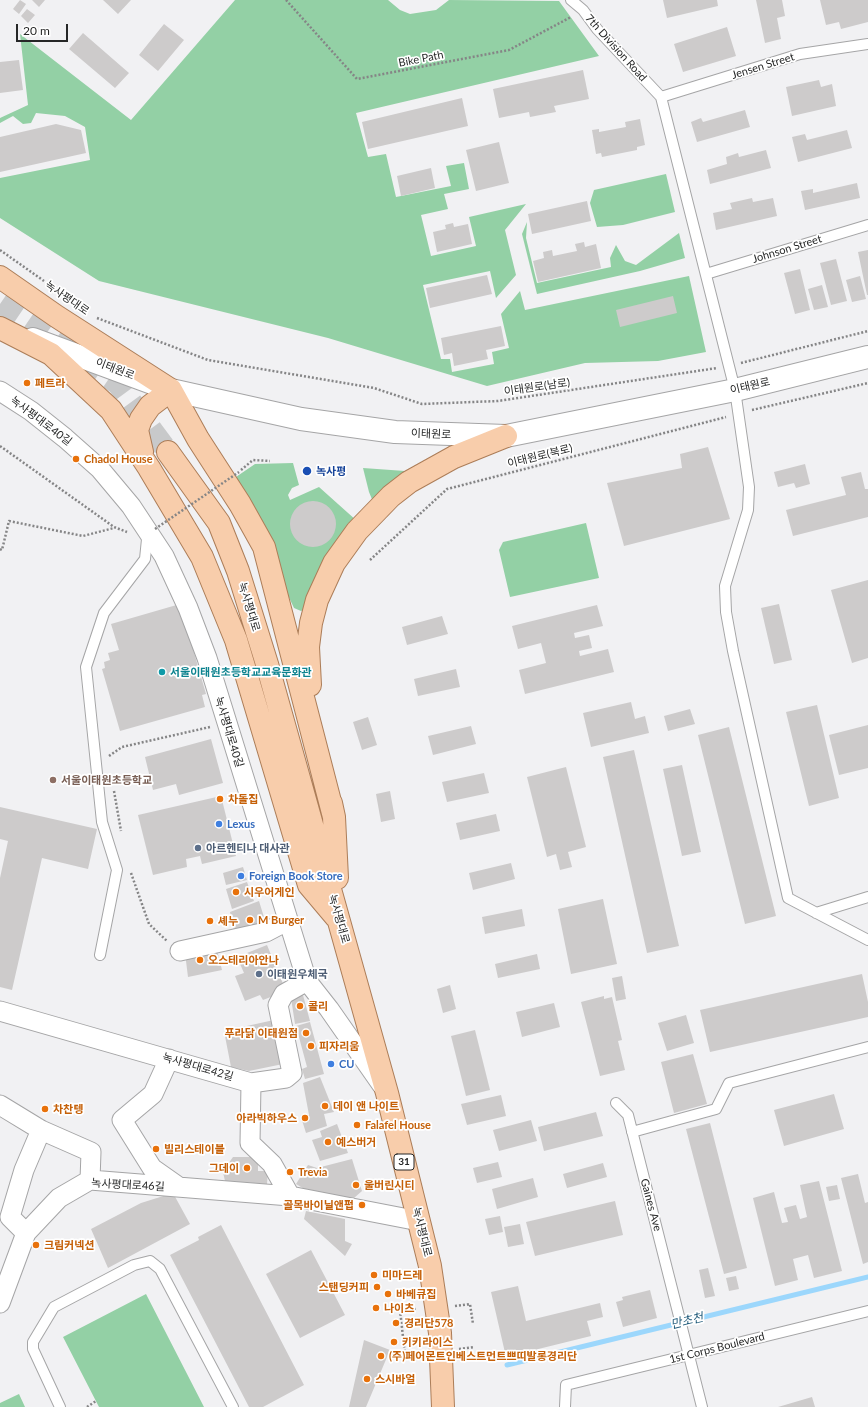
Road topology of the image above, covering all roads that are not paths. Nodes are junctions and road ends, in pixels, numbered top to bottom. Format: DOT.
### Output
graph roads {
  1 [pos="572,0"];
  2 [pos="868,44"];
  3 [pos="661,97"];
  4 [pos="868,225"];
  5 [pos="706,274"];
  6 [pos="0,278"];
  7 [pos="0,328"];
  8 [pos="868,357"];
  9 [pos="0,390"];
  10 [pos="171,390"];
  11 [pos="735,390"];
  12 [pos="506,436"];
  13 [pos="168,452"];
  14 [pos="144,461"];
  15 [pos="153,533"];
  16 [pos="334,817"];
  17 [pos="868,897"];
  18 [pos="816,913"];
  19 [pos="287,921"];
  20 [pos="340,922"];
  21 [pos="868,940"];
  22 [pos="174,947"];
  23 [pos="100,955"];
  24 [pos="306,981"];
  25 [pos="0,1011"];
  26 [pos="868,1047"];
  27 [pos="169,1059"];
  28 [pos="251,1083"];
  29 [pos="387,1093"];
  30 [pos="616,1103"];
  31 [pos="0,1104"];
  32 [pos="41,1130"];
  33 [pos="632,1132"];
  34 [pos="90,1180"];
  35 [pos="180,1188"];
  36 [pos="290,1196"];
  37 [pos="419,1221"];
  38 [pos="26,1233"];
  39 [pos="1,1299"];
  40 [pos="868,1311"];
  41 [pos="690,1354"];
  42 [pos="60,1407"];
  43 [pos="233,1407"];
  44 [pos="443,1407"];
  45 [pos="565,1407"];
  46 [pos="702,1407"];
  1 -- 3 [label="lane, 7th Division Road"];
  2 -- 3 [label="lane, Jensen Street"];
  3 -- 5 [label="lane"];
  4 -- 5 [label="lane, Johnson Street"];
  5 -- 11 [label="lane"];
  6 -- 10 [label="main road"];
  7 -- 10 [label="main road, 이태원로"];
  7 -- 14 [label="main road"];
  8 -- 11 [label="main road, 이태원로"];
  9 -- 15 [label="street, 녹사평대로40길"];
  10 -- 12 [label="main road, 이태원로"];
  10 -- 14 [label="main road"];
  10 -- 16 [label="main road"];
  11 -- 12 [label="main road, 이태원로"];
  11 -- 18 [label="lane"];
  12 -- 16 [label="main road"];
  13 -- 20 [label="main road, 녹사평대로 / 31"];
  14 -- 20 [label="main road"];
  15 -- 19 [label="street, 녹사평대로40길"];
  15 -- 23 [label="lane"];
  16 -- 20 [label="main road"];
  17 -- 18 [label="lane"];
  18 -- 21 [label="lane"];
  19 -- 22 [label="street"];
  19 -- 24 [label="street, 녹사평대로40길"];
  20 -- 29 [label="main road, 녹사평대로 / 31"];
  24 -- 28 [label="street, 녹사평대로42길"];
  24 -- 29 [label="street, 녹사평대로40길"];
  25 -- 27 [label="street, 녹사평대로42길"];
  26 -- 33 [label="lane"];
  27 -- 28 [label="street, 녹사평대로42길"];
  27 -- 35 [label="street, 녹사평대로46길"];
  28 -- 36 [label="street"];
  29 -- 37 [label="main road, 녹사평대로 / 31"];
  30 -- 33 [label="lane, Gaines Ave"];
  31 -- 32 [label="street"];
  32 -- 34 [label="street"];
  32 -- 38 [label="street"];
  33 -- 41 [label="lane, Gaines Ave"];
  34 -- 35 [label="street, 녹사평대로46길"];
  34 -- 38 [label="street, 녹사평대로46길"];
  35 -- 36 [label="street, 녹사평대로46길"];
  36 -- 37 [label="street, 녹사평대로46길"];
  37 -- 44 [label="main road, 녹사평대로 / 31"];
  38 -- 39 [label="street, 녹사평대로46길"];
  40 -- 41 [label="lane, 1st Corps Boulevard"];
  41 -- 45 [label="lane, 1st Corps Boulevard"];
  41 -- 46 [label="lane, Gaines Ave"];
  42 -- 43 [label="lane"];
}
